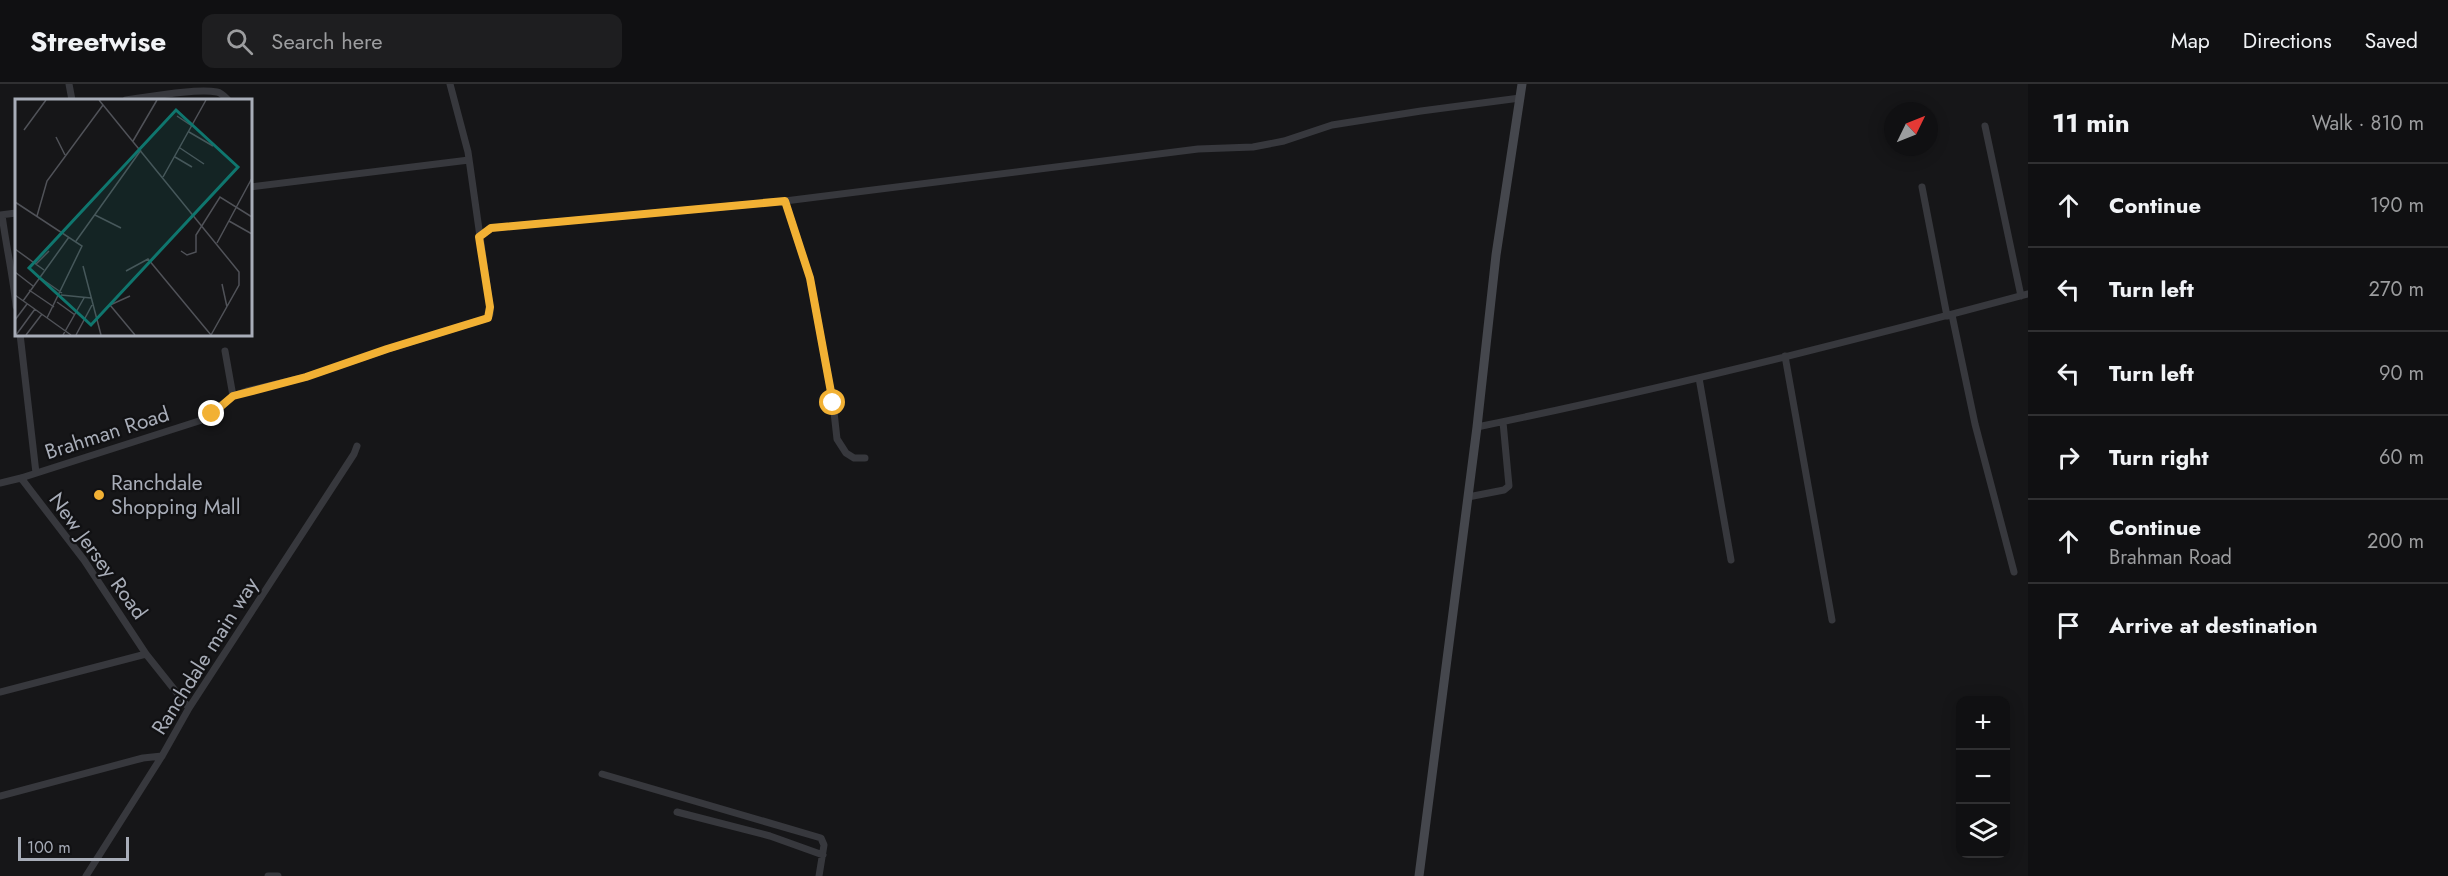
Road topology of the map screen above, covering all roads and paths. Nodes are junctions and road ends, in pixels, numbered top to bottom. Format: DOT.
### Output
graph roads {
  1 [pos="69,84"];
  2 [pos="450,84"];
  3 [pos="1522,84"];
  4 [pos="1520,98"];
  5 [pos="72,99"];
  6 [pos="137,99"];
  7 [pos="227,99"];
  8 [pos="1985,126"];
  9 [pos="469,160"];
  10 [pos="252,187"];
  11 [pos="1922,187"];
  12 [pos="785,201"];
  13 [pos="1,215"];
  14 [pos="477,219"];
  15 [pos="491,228"];
  16 [pos="479,237"];
  17 [pos="15,290"];
  18 [pos="2025,295"];
  19 [pos="1950,316"];
  20 [pos="20,336"];
  21 [pos="225,351"];
  22 [pos="1785,356"];
  23 [pos="1699,378"];
  24 [pos="233,396"];
  25 [pos="1503,422"];
  26 [pos="1477,427"];
  27 [pos="357,446"];
  28 [pos="865,458"];
  29 [pos="36,473"];
  30 [pos="21,478"];
  31 [pos="0,483"];
  32 [pos="1468,497"];
  33 [pos="1731,560"];
  34 [pos="2014,572"];
  35 [pos="1832,620"];
  36 [pos="146,654"];
  37 [pos="0,692"];
  38 [pos="189,708"];
  39 [pos="162,756"];
  40 [pos="602,774"];
  41 [pos="0,796"];
  42 [pos="677,812"];
  43 [pos="823,855"];
  44 [pos="86,876"];
  45 [pos="268,876"];
  46 [pos="278,876"];
  47 [pos="819,876"];
  48 [pos="1419,876"];
  1 -- 5 [label="street"];
  2 -- 9 [label="street"];
  3 -- 4 [label="street"];
  4 -- 12 [label="street"];
  4 -- 26 [label="street"];
  6 -- 7 [label="street"];
  8 -- 18 [label="street"];
  9 -- 10 [label="street"];
  9 -- 14 [label="street"];
  11 -- 19 [label="street"];
  12 -- 15 [label="street"];
  12 -- 28 [label="street"];
  13 -- 17 [label="street"];
  14 -- 15 [label="street"];
  14 -- 16 [label="street"];
  15 -- 16 [label="street"];
  16 -- 24 [label="street, Brahman Road"];
  18 -- 19 [label="street"];
  19 -- 22 [label="street"];
  19 -- 34 [label="street"];
  20 -- 29 [label="street"];
  21 -- 24 [label="street"];
  22 -- 23 [label="street"];
  22 -- 35 [label="street"];
  23 -- 25 [label="street"];
  23 -- 33 [label="street"];
  24 -- 29 [label="street, Brahman Road"];
  25 -- 26 [label="street"];
  25 -- 32 [label="street"];
  26 -- 32 [label="street"];
  27 -- 38 [label="street, Ranchdale main way"];
  29 -- 30 [label="street, Brahman Road"];
  30 -- 31 [label="street, Brahman Road"];
  30 -- 36 [label="street, New Jersey Road"];
  32 -- 48 [label="street"];
  36 -- 37 [label="street"];
  36 -- 38 [label="street, New Jersey Road"];
  38 -- 39 [label="street, Ranchdale main way"];
  39 -- 41 [label="street"];
  39 -- 44 [label="street, Ranchdale main way"];
  40 -- 43 [label="street"];
  42 -- 43 [label="street"];
  43 -- 47 [label="street"];
  45 -- 46 [label="street"];
}
